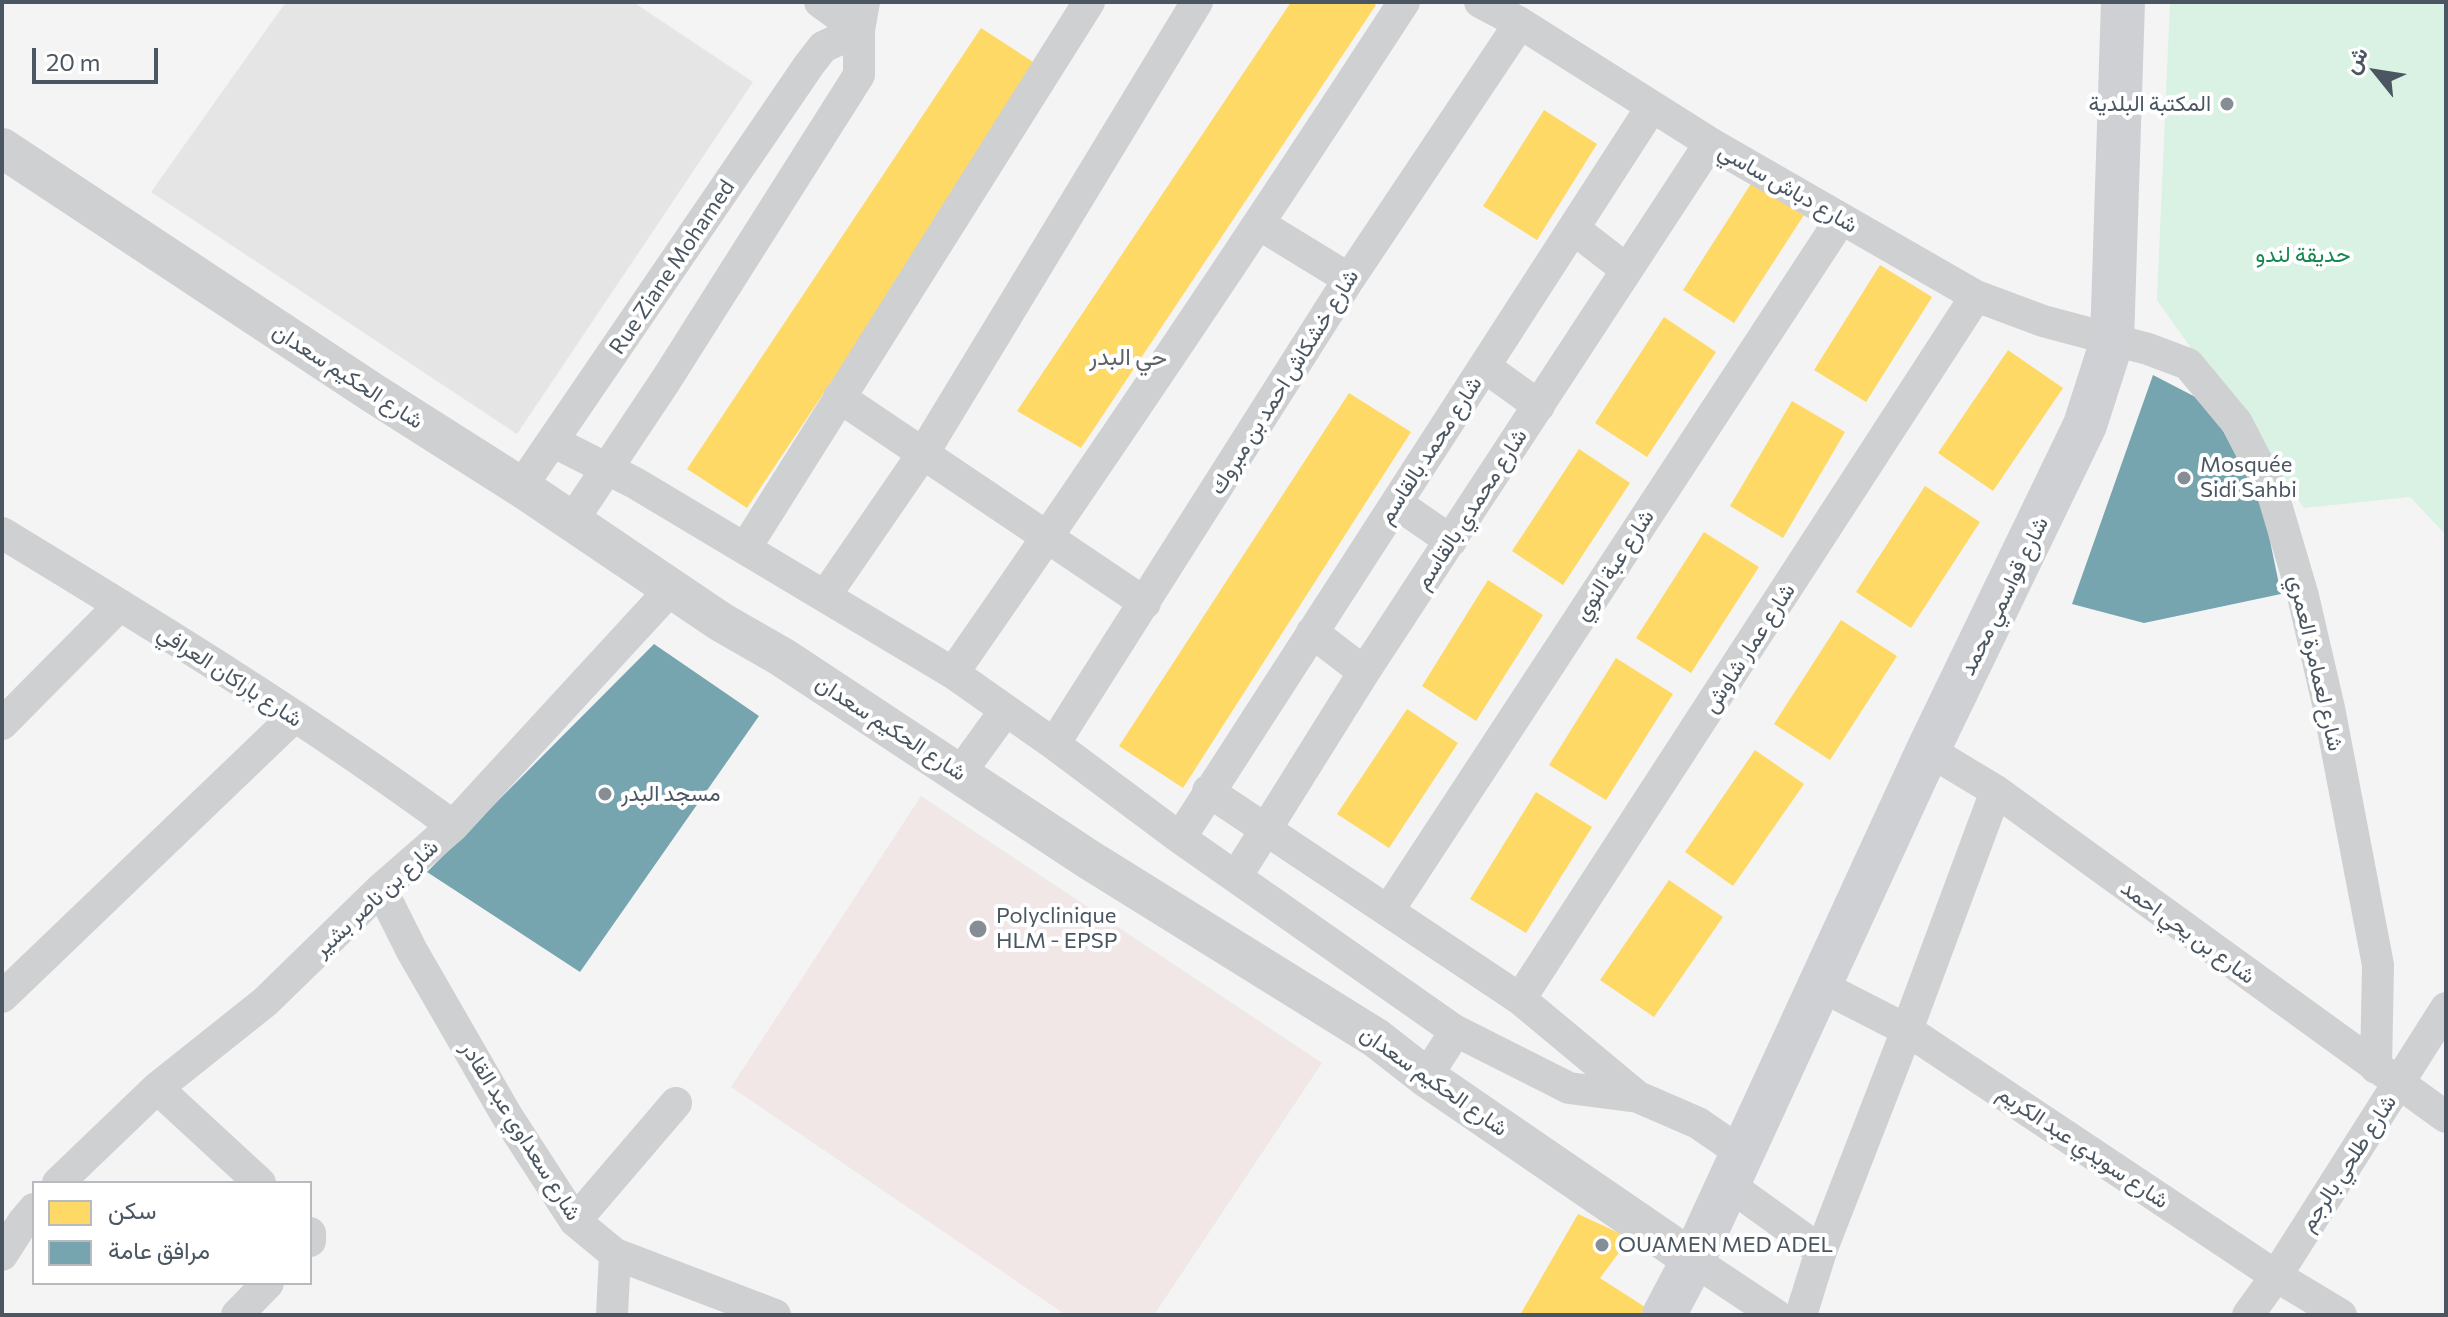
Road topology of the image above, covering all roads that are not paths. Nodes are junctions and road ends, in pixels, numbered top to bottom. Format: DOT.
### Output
graph roads {
  1 [pos="820,2"];
  2 [pos="1089,2"];
  3 [pos="1197,2"];
  4 [pos="1404,2"];
  5 [pos="1480,2"];
  6 [pos="2123,2"];
  7 [pos="862,16"];
  8 [pos="1520,23"];
  9 [pos="1651,108"];
  10 [pos="1710,143"];
  11 [pos="2,148"];
  12 [pos="1841,219"];
  13 [pos="1259,224"];
  14 [pos="1574,229"];
  15 [pos="1627,270"];
  16 [pos="1349,279"];
  17 [pos="1976,296"];
  18 [pos="2112,341"];
  19 [pos="1485,367"];
  20 [pos="839,397"];
  21 [pos="1539,406"];
  22 [pos="554,442"];
  23 [pos="924,452"];
  24 [pos="609,469"];
  25 [pos="521,487"];
  26 [pos="1396,503"];
  27 [pos="572,521"];
  28 [pos="2,533"];
  29 [pos="1048,536"];
  30 [pos="1451,541"];
  31 [pos="746,547"];
  32 [pos="671,589"];
  33 [pos="825,596"];
  34 [pos="1145,603"];
  35 [pos="120,605"];
  36 [pos="1312,632"];
  37 [pos="1364,672"];
  38 [pos="953,673"];
  39 [pos="1005,711"];
  40 [pos="294,717"];
  41 [pos="2,724"];
  42 [pos="1054,744"];
  43 [pos="1928,750"];
  44 [pos="960,773"];
  45 [pos="1208,791"];
  46 [pos="1996,791"];
  47 [pos="453,826"];
  48 [pos="1264,828"];
  49 [pos="1180,838"];
  50 [pos="1236,877"];
  51 [pos="381,889"];
  52 [pos="1388,911"];
  53 [pos="1821,986"];
  54 [pos="2,997"];
  55 [pos="1520,999"];
  56 [pos="2446,1008"];
  57 [pos="1454,1030"];
  58 [pos="1907,1030"];
  59 [pos="2409,1065"];
  60 [pos="1426,1077"];
  61 [pos="157,1088"];
  62 [pos="1638,1097"];
  63 [pos="676,1103"];
  64 [pos="2446,1117"];
  65 [pos="1736,1170"];
  66 [pos="60,1181"];
  67 [pos="258,1181"];
  68 [pos="32,1212"];
  69 [pos="575,1221"];
  70 [pos="3,1251"];
  71 [pos="1821,1251"];
  72 [pos="615,1254"];
  73 [pos="1693,1260"];
  74 [pos="2276,1276"];
  75 [pos="266,1285"];
  76 [pos="724,1306"];
  77 [pos="237,1315"];
  78 [pos="612,1315"];
  79 [pos="775,1315"];
  80 [pos="1664,1315"];
  81 [pos="1776,1315"];
  82 [pos="1801,1315"];
  83 [pos="2248,1315"];
  84 [pos="2341,1315"];
  1 -- 7 [label="street"];
  2 -- 20 [label="street"];
  3 -- 23 [label="street"];
  4 -- 13 [label="street"];
  5 -- 8 [label="street, شارع دباش ساسي"];
  6 -- 18 [label="main road, شارع قواسمي محمد"];
  7 -- 22 [label="street, Rue Ziane Mohamed"];
  7 -- 24 [label="street"];
  8 -- 9 [label="street, شارع دباش ساسي"];
  8 -- 16 [label="street, شارع خشكاش احمد بن مبروك"];
  9 -- 10 [label="street, شارع دباش ساسي"];
  9 -- 14 [label="street, شارع محمد بالقاسم"];
  10 -- 12 [label="street, شارع دباش ساسي"];
  10 -- 15 [label="street, شارع محمدي بالقاسم"];
  11 -- 25 [label="street, شارع الحكيم سعدان"];
  12 -- 17 [label="street, شارع دباش ساسي"];
  12 -- 52 [label="street, شارع عبة النوي"];
  13 -- 16 [label="street"];
  13 -- 29 [label="street"];
  14 -- 15 [label="street"];
  14 -- 19 [label="street, شارع محمد بالقاسم"];
  15 -- 21 [label="street, شارع محمدي بالقاسم"];
  16 -- 34 [label="street, شارع خشكاش احمد بن مبروك"];
  17 -- 18 [label="street, شارع دباش ساسي"];
  17 -- 55 [label="street, شارع عمار شاوش"];
  18 -- 43 [label="main road, شارع قواسمي محمد"];
  18 -- 59 [label="street, شارع لعمامرة العمري"];
  19 -- 21 [label="street"];
  19 -- 26 [label="street, شارع محمد بالقاسم"];
  20 -- 23 [label="street"];
  20 -- 31 [label="street"];
  21 -- 30 [label="street, شارع محمدي بالقاسم"];
  22 -- 24 [label="street"];
  22 -- 25 [label="street, Rue Ziane Mohamed"];
  23 -- 29 [label="street"];
  23 -- 33 [label="street"];
  24 -- 27 [label="street"];
  24 -- 31 [label="street"];
  25 -- 27 [label="street, شارع الحكيم سعدان"];
  26 -- 30 [label="street"];
  26 -- 36 [label="street, شارع محمد بالقاسم"];
  27 -- 32 [label="street, شارع الحكيم سعدان"];
  28 -- 35 [label="street, شارع باراكان العرافي"];
  29 -- 34 [label="street"];
  29 -- 38 [label="street"];
  30 -- 37 [label="street, شارع محمدي بالقاسم"];
  31 -- 33 [label="street"];
  32 -- 44 [label="street, شارع الحكيم سعدان"];
  32 -- 47 [label="street, شارع بن ناصر بشير"];
  33 -- 38 [label="street"];
  34 -- 42 [label="street, شارع خشكاش احمد بن مبروك"];
  35 -- 40 [label="street, شارع باراكان العرافي"];
  35 -- 41 [label="street"];
  36 -- 37 [label="street"];
  36 -- 45 [label="street, شارع محمد بالقاسم"];
  37 -- 48 [label="street, شارع محمدي بالقاسم"];
  38 -- 39 [label="street"];
  39 -- 42 [label="street"];
  39 -- 44 [label="street"];
  40 -- 47 [label="street, شارع باراكان العرافي"];
  40 -- 54 [label="street"];
  42 -- 49 [label="street"];
  43 -- 46 [label="street, شارع بن يحي احمد"];
  43 -- 53 [label="main road, شارع قواسمي محمد"];
  44 -- 60 [label="street, شارع الحكيم سعدان"];
  45 -- 48 [label="street"];
  45 -- 49 [label="street, شارع محمد بالقاسم"];
  46 -- 58 [label="street"];
  46 -- 59 [label="street, شارع بن يحي احمد"];
  47 -- 51 [label="street, شارع بن ناصر بشير"];
  48 -- 50 [label="street, شارع محمدي بالقاسم"];
  48 -- 52 [label="street"];
  49 -- 50 [label="street"];
  50 -- 57 [label="street"];
  51 -- 61 [label="street, شارع بن ناصر بشير"];
  51 -- 69 [label="street, شارع سعداوي عبد القادر"];
  52 -- 55 [label="street"];
  53 -- 58 [label="street, شارع سويدي عبد الكريم"];
  53 -- 65 [label="main road, شارع قواسمي محمد"];
  55 -- 62 [label="street"];
  56 -- 59 [label="street, شارع طلحي بالرجم"];
  57 -- 60 [label="street"];
  57 -- 62 [label="street"];
  58 -- 71 [label="street"];
  58 -- 74 [label="street, شارع سويدي عبد الكريم"];
  59 -- 64 [label="street, شارع بن يحي احمد"];
  59 -- 74 [label="street, شارع طلحي بالرجم"];
  60 -- 73 [label="street, شارع الحكيم سعدان"];
  61 -- 66 [label="street, شارع بن ناصر بشير"];
  61 -- 67 [label="street"];
  62 -- 65 [label="street"];
  63 -- 69 [label="street"];
  65 -- 71 [label="street"];
  65 -- 73 [label="main road, شارع قواسمي محمد"];
  68 -- 70 [label="street"];
  69 -- 72 [label="street, شارع سعداوي عبد القادر"];
  71 -- 82 [label="street"];
  72 -- 76 [label="street, شارع سعداوي عبد القادر"];
  72 -- 78 [label="street"];
  73 -- 80 [label="main road, شارع قواسمي محمد"];
  73 -- 81 [label="street, شارع الحكيم سعدان"];
  74 -- 83 [label="street, شارع طلحي بالرجم"];
  74 -- 84 [label="street, شارع سويدي عبد الكريم"];
  75 -- 77 [label="street"];
  76 -- 79 [label="street, شارع سعداوي عبد القادر"];
}
